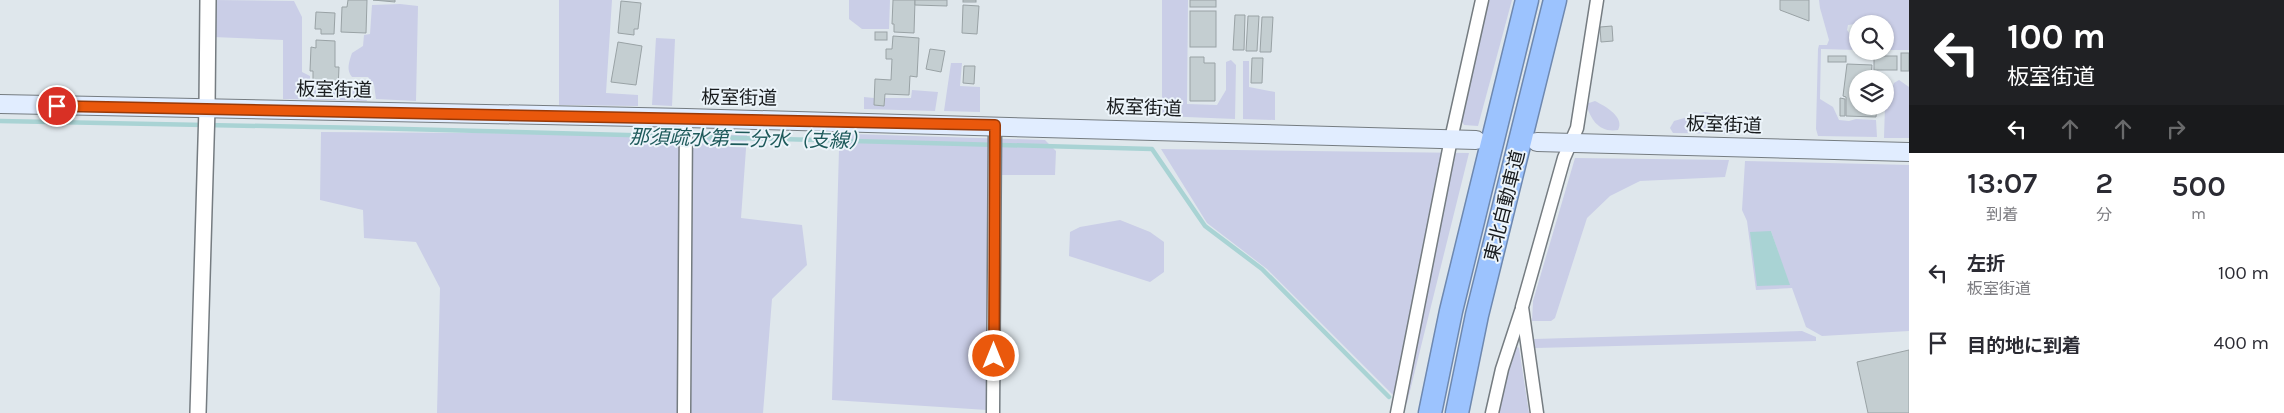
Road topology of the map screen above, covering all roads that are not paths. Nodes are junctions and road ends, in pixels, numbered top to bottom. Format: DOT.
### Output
graph roads {
  1 [pos="208,0"];
  2 [pos="1482,0"];
  3 [pos="1527,0"];
  4 [pos="1555,0"];
  5 [pos="1596,0"];
  6 [pos="0,104"];
  7 [pos="208,108"];
  8 [pos="686,118"];
  9 [pos="995,125"];
  10 [pos="1451,139"];
  11 [pos="1476,140"];
  12 [pos="1537,142"];
  13 [pos="1571,142"];
  14 [pos="1909,152"];
  15 [pos="1522,307"];
  16 [pos="198,413"];
  17 [pos="684,413"];
  18 [pos="993,413"];
  19 [pos="1397,413"];
  20 [pos="1430,413"];
  21 [pos="1457,413"];
  22 [pos="1492,413"];
  23 [pos="1537,413"];
  1 -- 7 [label="street"];
  2 -- 10 [label="street"];
  3 -- 20 [label="highway, 東北自動車道"];
  4 -- 21 [label="highway, 東北自動車道"];
  5 -- 13 [label="street"];
  6 -- 7 [label="main road, 板室街道"];
  7 -- 8 [label="main road, 板室街道"];
  7 -- 16 [label="street"];
  8 -- 9 [label="main road, 板室街道"];
  8 -- 17 [label="street"];
  9 -- 10 [label="main road, 板室街道"];
  9 -- 18 [label="street"];
  10 -- 11 [label="main road, 板室街道"];
  10 -- 19 [label="street"];
  12 -- 13 [label="main road, 板室街道"];
  13 -- 14 [label="main road, 板室街道"];
  13 -- 15 [label="street"];
  15 -- 22 [label="street"];
  15 -- 23 [label="street"];
}
